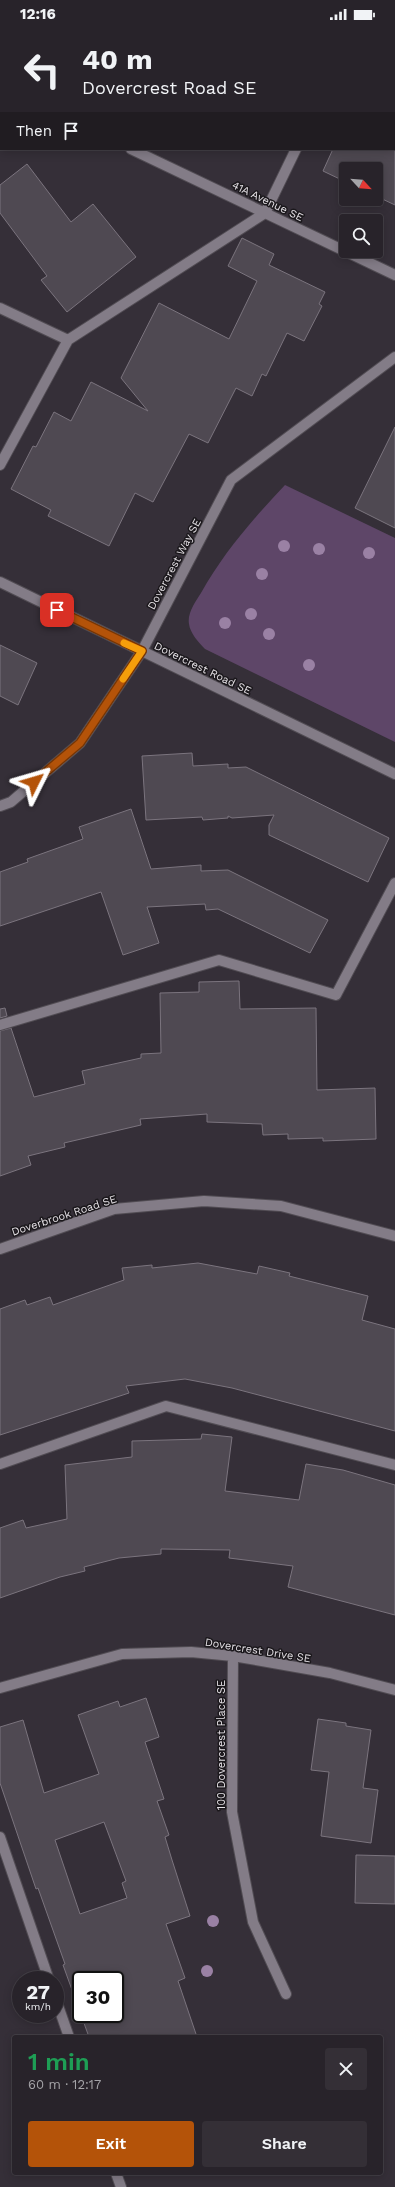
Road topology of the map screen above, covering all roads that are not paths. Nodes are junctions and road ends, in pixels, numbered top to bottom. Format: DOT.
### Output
graph roads {
  1 [pos="133,150"];
  2 [pos="296,150"];
  3 [pos="265,214"];
  4 [pos="395,275"];
  5 [pos="0,308"];
  6 [pos="68,340"];
  7 [pos="395,357"];
  8 [pos="0,465"];
  9 [pos="0,582"];
  10 [pos="142,651"];
  11 [pos="395,774"];
  12 [pos="0,806"];
  13 [pos="395,883"];
  14 [pos="0,1024"];
  15 [pos="395,1236"];
  16 [pos="0,1249"];
  17 [pos="0,1464"];
  18 [pos="395,1465"];
  19 [pos="233,1656"];
  20 [pos="0,1688"];
  21 [pos="395,1690"];
  22 [pos="0,1837"];
  23 [pos="46,1971"];
  24 [pos="286,1994"];
  25 [pos="64,2023"];
  26 [pos="68,2035"];
  27 [pos="117,2175"];
  28 [pos="121,2187"];
  1 -- 3 [label="street, 41A Avenue SE"];
  2 -- 3 [label="street"];
  3 -- 4 [label="street, 41A Avenue SE"];
  3 -- 6 [label="street"];
  5 -- 6 [label="street"];
  6 -- 8 [label="street"];
  7 -- 10 [label="street, Dovercrest Way SE"];
  9 -- 10 [label="street, Dovercrest Road SE"];
  10 -- 11 [label="street, Dovercrest Road SE"];
  10 -- 12 [label="street, Dovercrest Way SE"];
  13 -- 14 [label="street"];
  15 -- 16 [label="street, Doverbrook Road SE"];
  17 -- 18 [label="street"];
  19 -- 20 [label="street, Dovercrest Drive SE"];
  19 -- 21 [label="street, Dovercrest Drive SE"];
  19 -- 24 [label="street, 100 Dovercrest Place SE"];
  22 -- 23 [label="street"];
  25 -- 26 [label="street"];
  27 -- 28 [label="street"];
}
